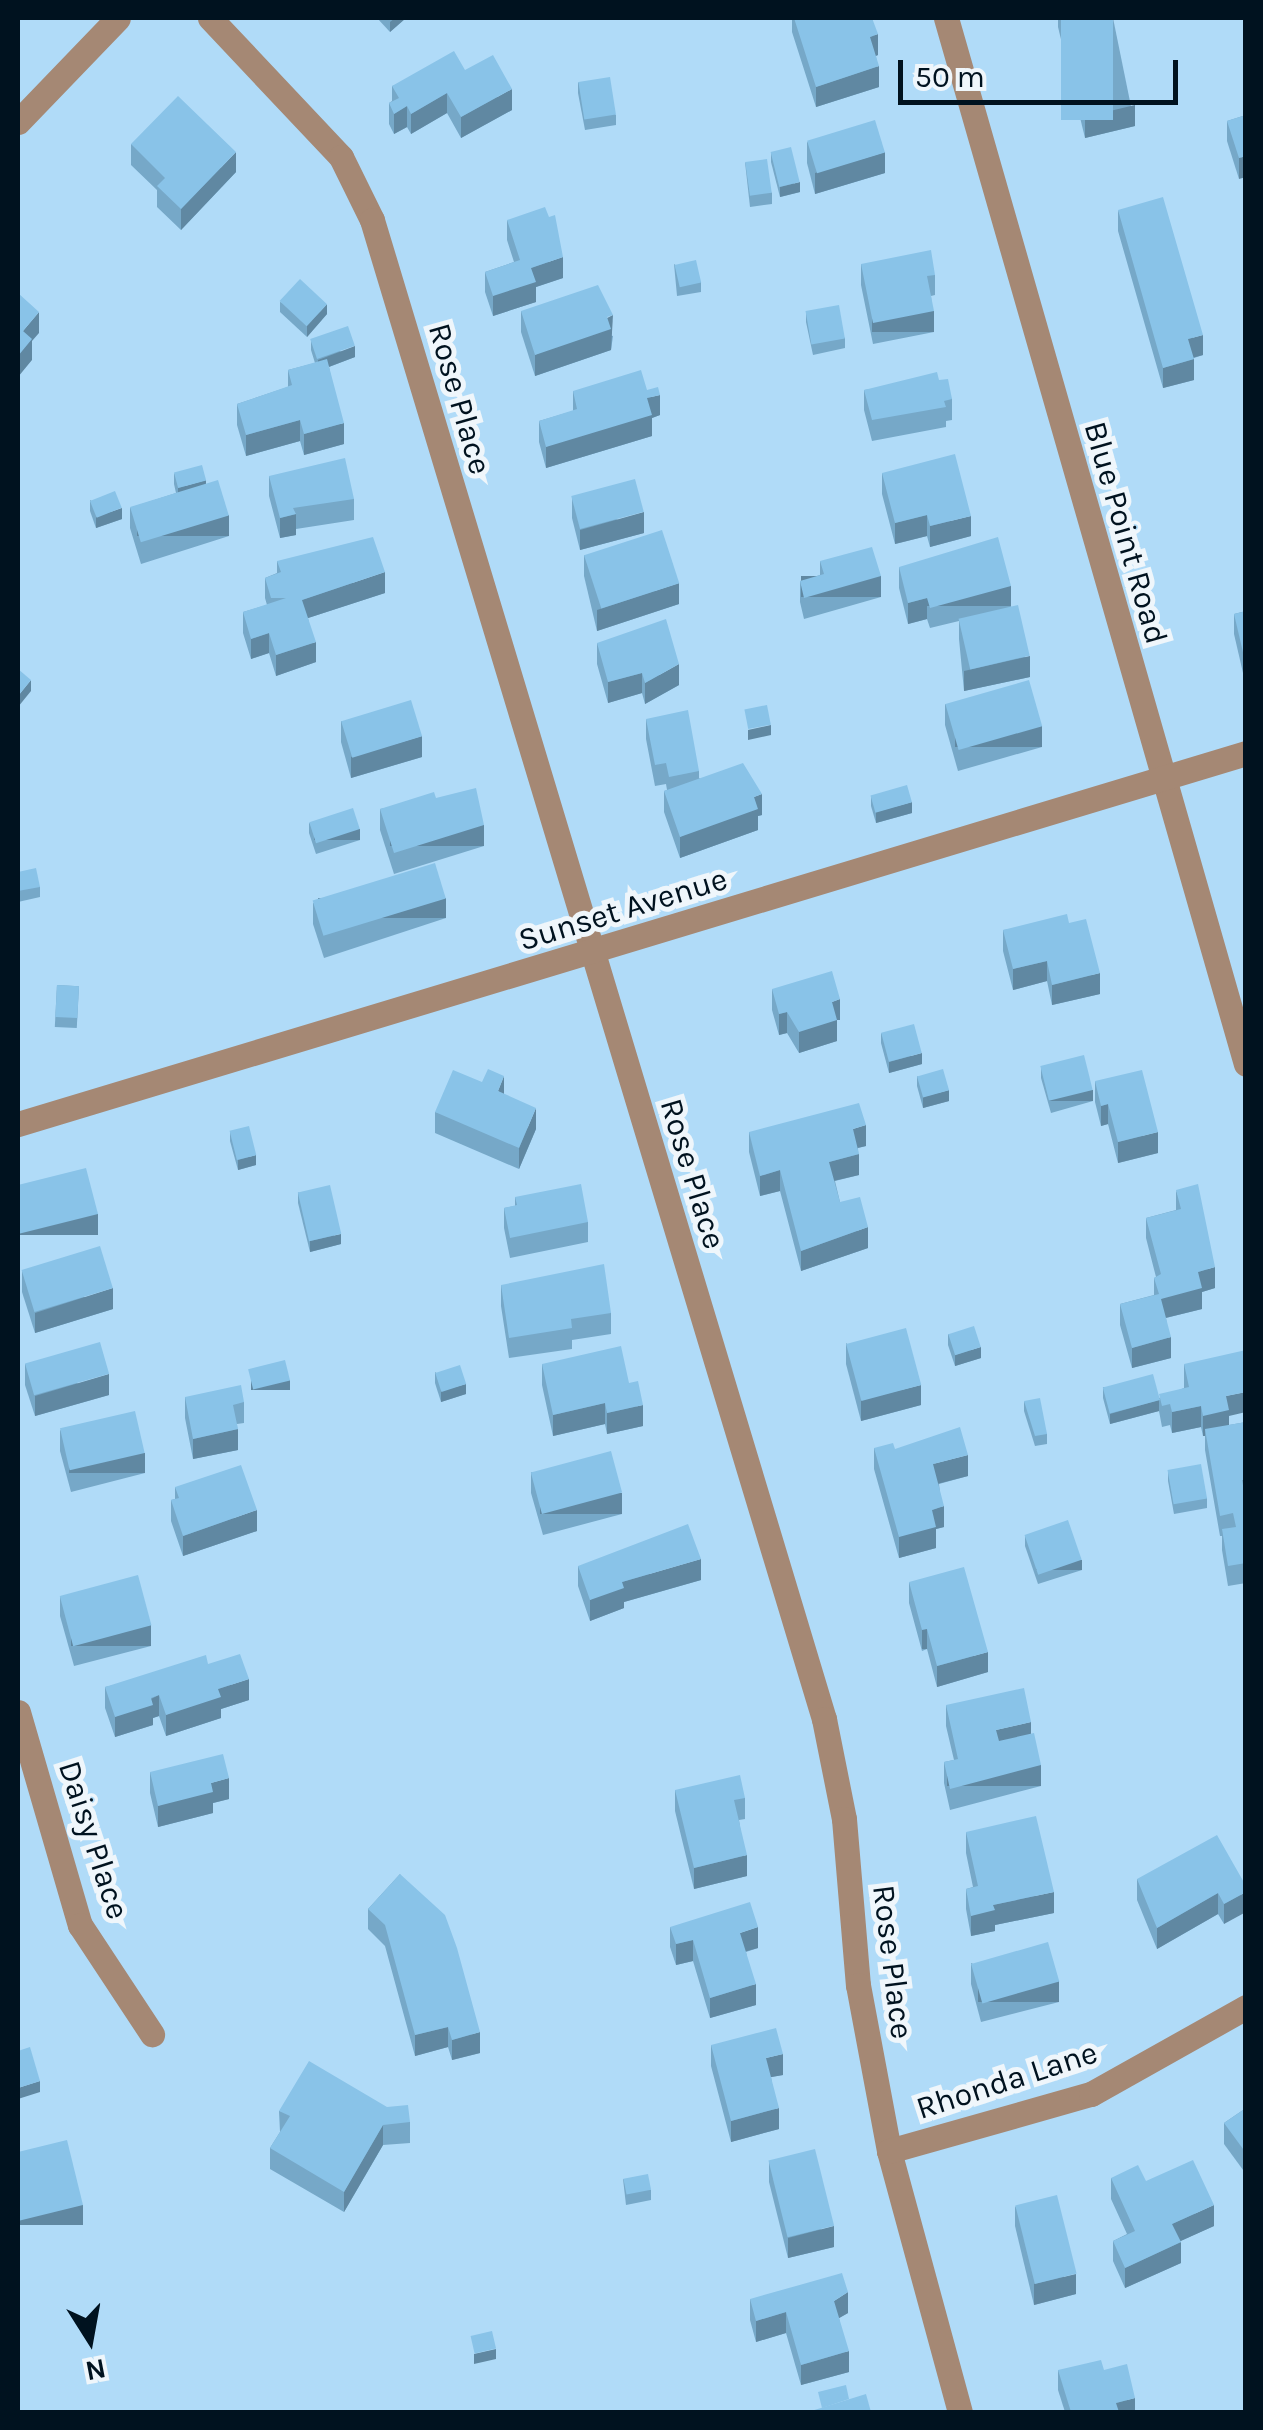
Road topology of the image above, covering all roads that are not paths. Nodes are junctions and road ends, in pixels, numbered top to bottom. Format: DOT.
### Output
graph roads {
  1 [pos="118,18"];
  2 [pos="210,18"];
  3 [pos="946,18"];
  4 [pos="18,122"];
  5 [pos="1246,753"];
  6 [pos="1161,778"];
  7 [pos="591,954"];
  8 [pos="1246,1064"];
  9 [pos="18,1124"];
  10 [pos="18,1712"];
  11 [pos="1246,2008"];
  12 [pos="152,2034"];
  13 [pos="890,2150"];
  14 [pos="960,2412"];
  1 -- 4 [label="street"];
  2 -- 7 [label="street, Rose Place"];
  3 -- 6 [label="street, Blue Point Road"];
  5 -- 6 [label="street, Sunset Avenue"];
  6 -- 7 [label="street, Sunset Avenue"];
  6 -- 8 [label="street, Blue Point Road"];
  7 -- 9 [label="street, Sunset Avenue"];
  7 -- 13 [label="street, Rose Place"];
  10 -- 12 [label="street, Daisy Place"];
  11 -- 13 [label="street, Rhonda Lane"];
  13 -- 14 [label="street, Rose Place"];
}
